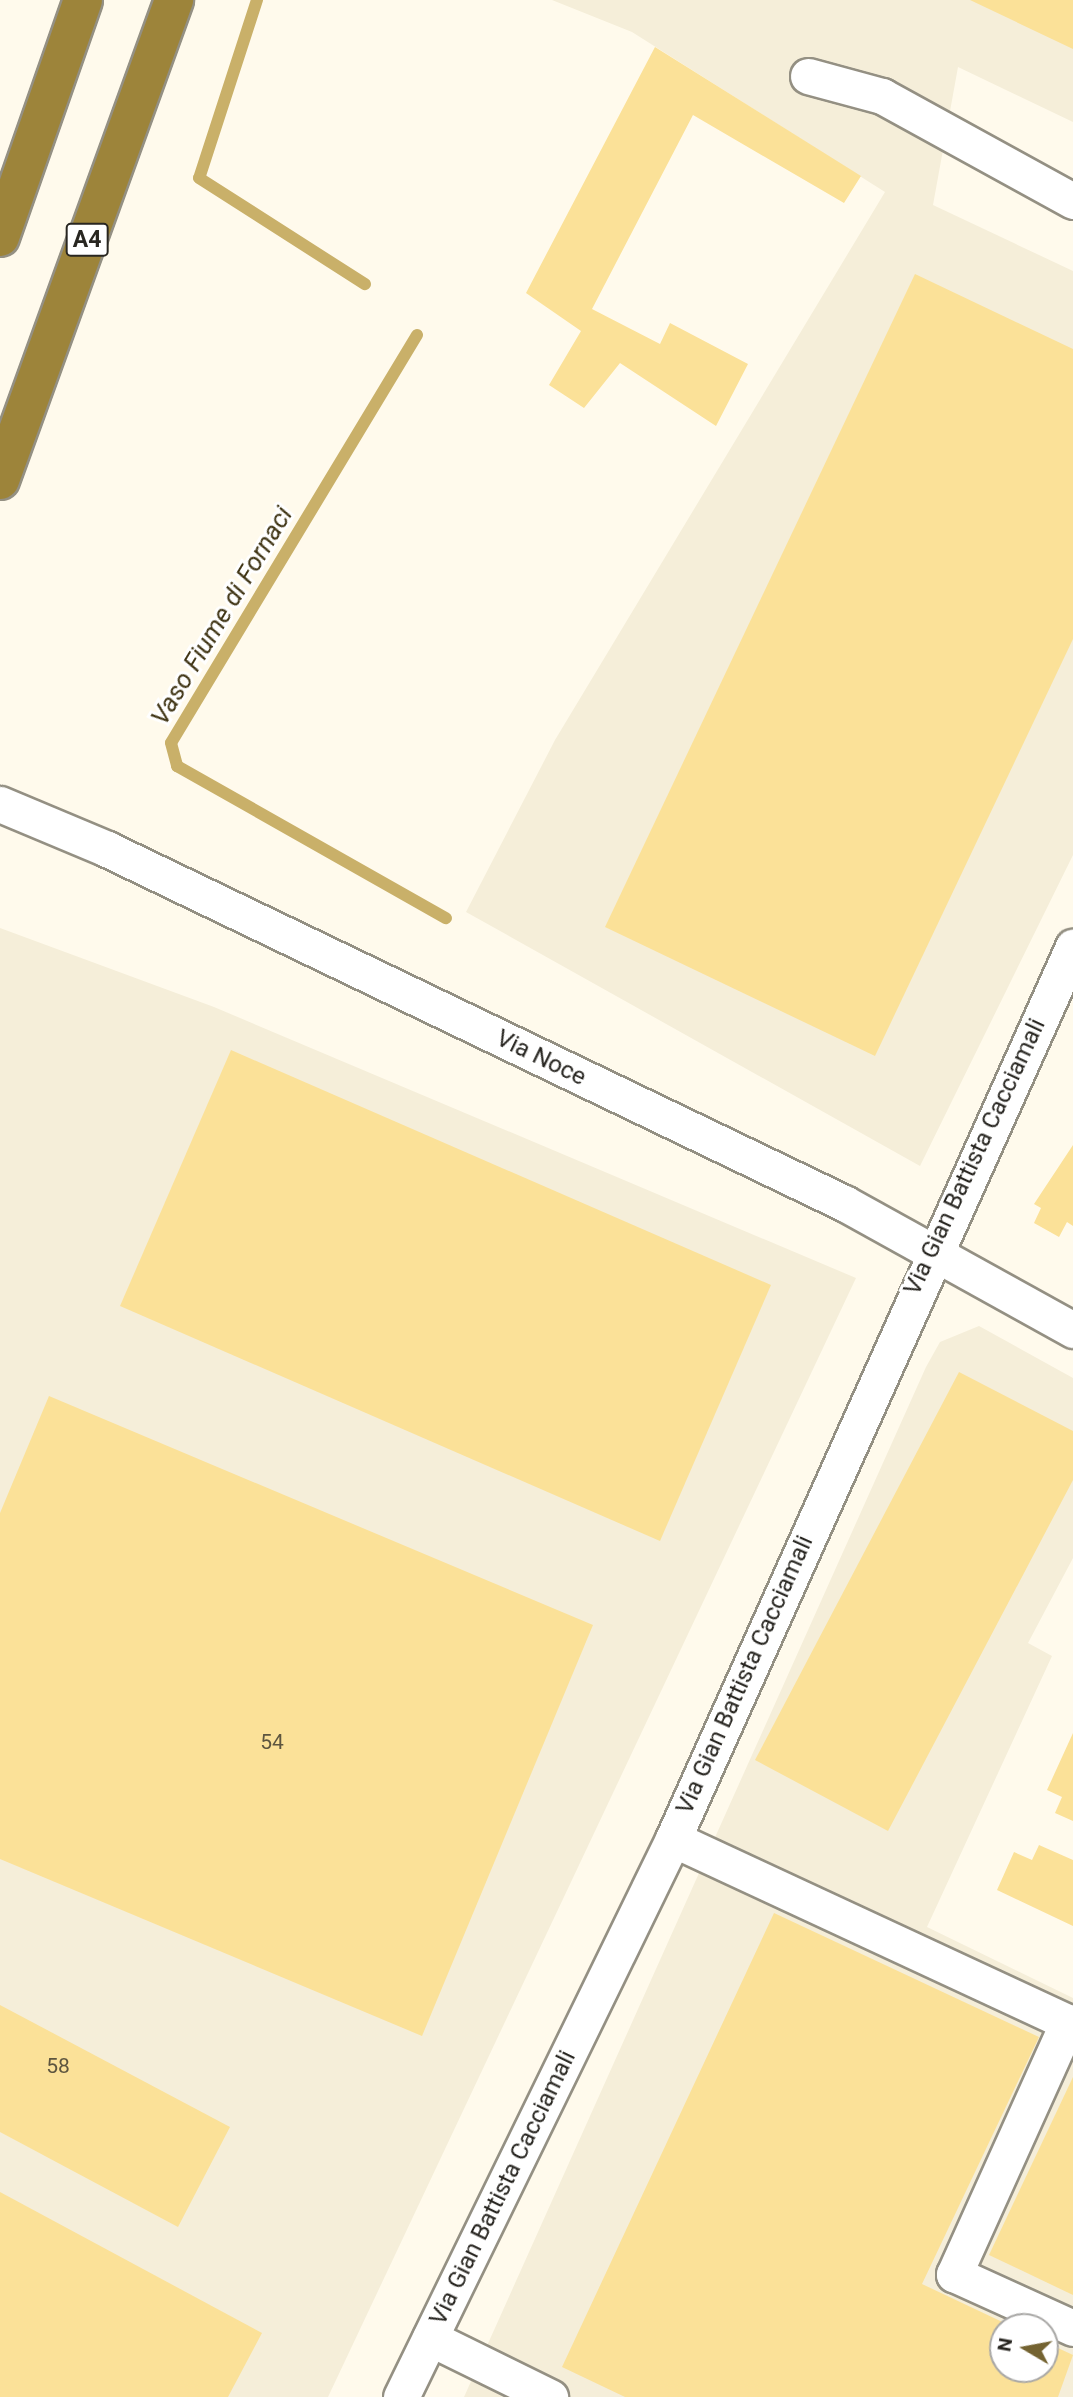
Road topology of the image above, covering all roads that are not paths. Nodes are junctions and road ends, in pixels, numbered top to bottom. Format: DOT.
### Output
graph roads {
  1 [pos="83,0"];
  2 [pos="174,0"];
  3 [pos="808,76"];
  4 [pos="1073,201"];
  5 [pos="0,237"];
  6 [pos="0,480"];
  7 [pos="6,806"];
  8 [pos="1073,947"];
  9 [pos="931,1252"];
  10 [pos="1073,1330"];
  11 [pos="673,1839"];
  12 [pos="1073,2328"];
  13 [pos="430,2338"];
  14 [pos="401,2397"];
  15 [pos="550,2397"];
  1 -- 5 [label="highway"];
  2 -- 6 [label="highway, A4"];
  3 -- 4 [label="street"];
  7 -- 9 [label="street, Via Noce"];
  8 -- 9 [label="street, Via Gian Battista Cacciamali"];
  9 -- 10 [label="street, Via Noce"];
  9 -- 11 [label="street, Via Gian Battista Cacciamali"];
  11 -- 12 [label="street"];
  11 -- 13 [label="street, Via Gian Battista Cacciamali"];
  13 -- 14 [label="street, Via Gian Battista Cacciamali"];
  13 -- 15 [label="street"];
}
